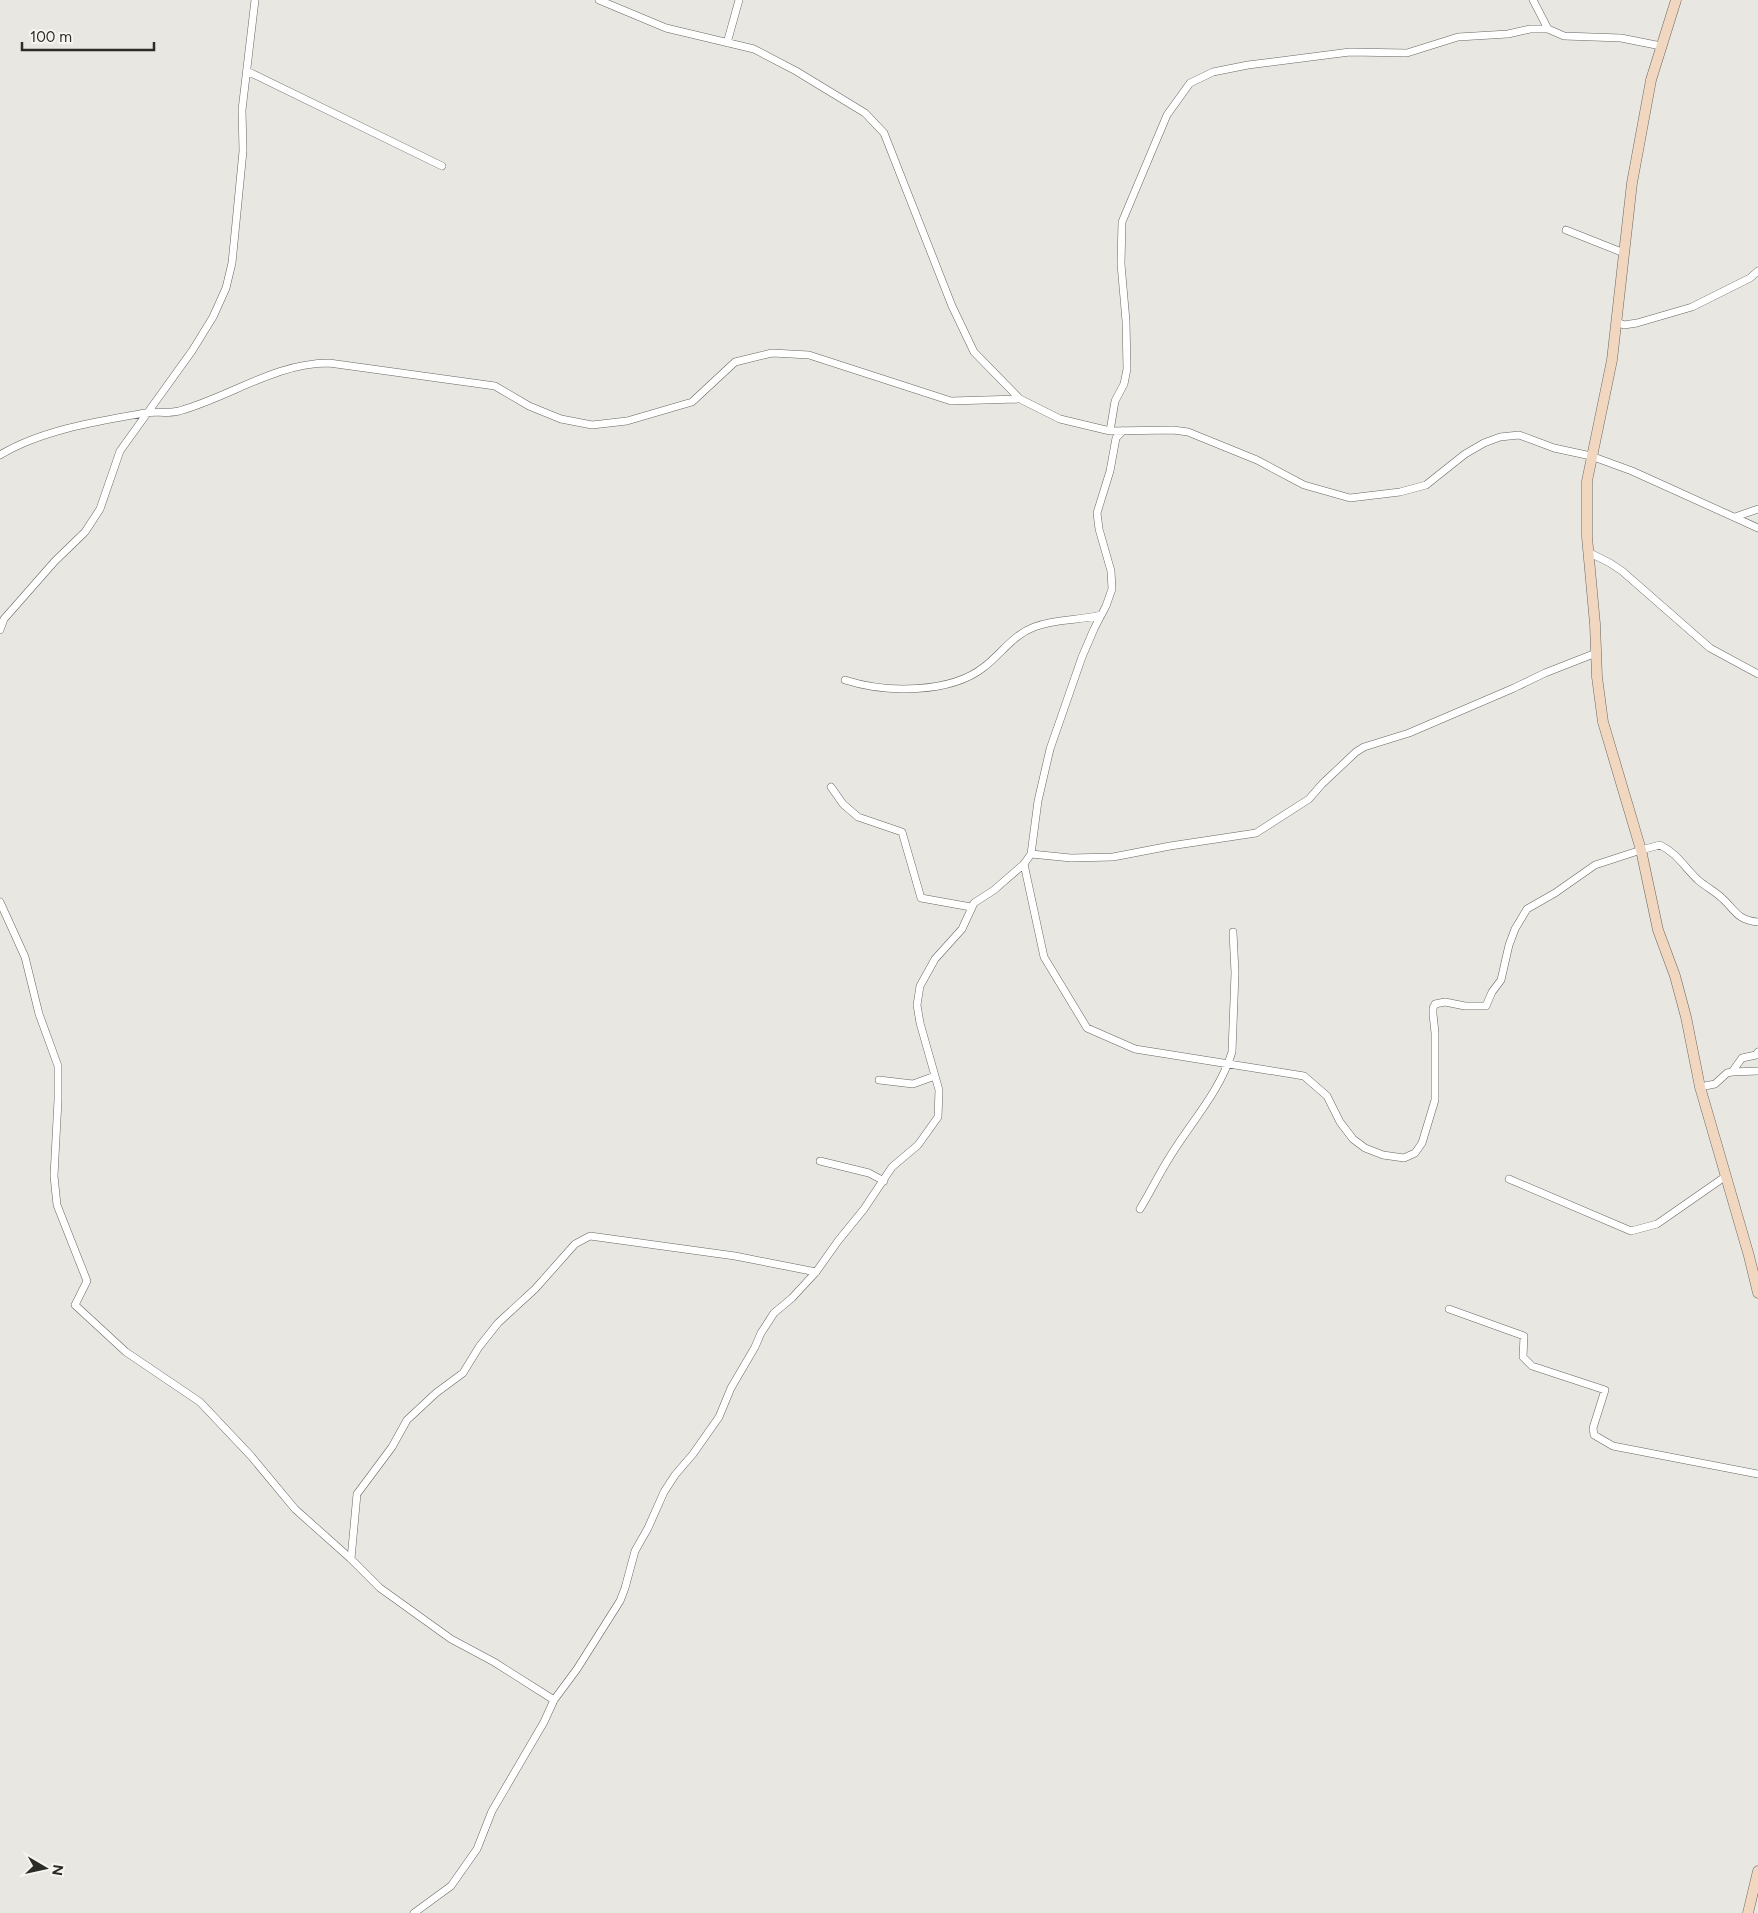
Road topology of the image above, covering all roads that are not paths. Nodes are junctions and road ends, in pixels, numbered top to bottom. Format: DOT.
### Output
graph roads {
  1 [pos="255,0"];
  2 [pos="599,0"];
  3 [pos="738,0"];
  4 [pos="1533,0"];
  5 [pos="1676,0"];
  6 [pos="1548,29"];
  7 [pos="727,43"];
  8 [pos="1661,46"];
  9 [pos="246,71"];
  10 [pos="442,166"];
  11 [pos="1566,230"];
  12 [pos="1624,252"];
  13 [pos="1758,271"];
  14 [pos="1617,322"];
  15 [pos="1020,399"];
  16 [pos="147,413"];
  17 [pos="1110,431"];
  18 [pos="1123,431"];
  19 [pos="0,455"];
  20 [pos="1591,456"];
  21 [pos="1758,509"];
  22 [pos="1736,517"];
  23 [pos="1758,528"];
  24 [pos="1588,552"];
  25 [pos="1101,615"];
  26 [pos="0,630"];
  27 [pos="1596,653"];
  28 [pos="1758,674"];
  29 [pos="845,680"];
  30 [pos="831,787"];
  31 [pos="1641,850"];
  32 [pos="1031,854"];
  33 [pos="1024,864"];
  34 [pos="0,902"];
  35 [pos="971,907"];
  36 [pos="1758,922"];
  37 [pos="1233,932"];
  38 [pos="1758,1052"];
  39 [pos="1228,1063"];
  40 [pos="1758,1071"];
  41 [pos="1732,1072"];
  42 [pos="935,1076"];
  43 [pos="879,1080"];
  44 [pos="1700,1087"];
  45 [pos="820,1161"];
  46 [pos="1726,1176"];
  47 [pos="1509,1179"];
  48 [pos="884,1181"];
  49 [pos="1140,1209"];
  50 [pos="816,1272"];
  51 [pos="1758,1293"];
  52 [pos="1449,1310"];
  53 [pos="1758,1474"];
  54 [pos="351,1559"];
  55 [pos="554,1700"];
  56 [pos="1758,1870"];
  57 [pos="414,1913"];
  58 [pos="1748,1913"];
  1 -- 9 [label="street"];
  2 -- 7 [label="street"];
  3 -- 7 [label="street"];
  4 -- 6 [label="street"];
  5 -- 8 [label="main road"];
  6 -- 8 [label="street"];
  6 -- 17 [label="street"];
  7 -- 15 [label="street"];
  8 -- 12 [label="main road"];
  9 -- 10 [label="street"];
  9 -- 16 [label="street"];
  11 -- 12 [label="street"];
  12 -- 14 [label="main road"];
  13 -- 14 [label="street"];
  14 -- 20 [label="main road"];
  15 -- 16 [label="street"];
  15 -- 17 [label="street"];
  16 -- 19 [label="street"];
  16 -- 26 [label="street"];
  17 -- 18 [label="street"];
  18 -- 20 [label="street"];
  18 -- 25 [label="street"];
  20 -- 22 [label="street"];
  20 -- 24 [label="main road"];
  21 -- 22 [label="street"];
  22 -- 23 [label="street"];
  24 -- 27 [label="main road"];
  24 -- 28 [label="street"];
  25 -- 29 [label="street"];
  25 -- 32 [label="street"];
  27 -- 31 [label="main road"];
  27 -- 32 [label="street"];
  30 -- 35 [label="street"];
  31 -- 36 [label="street"];
  31 -- 39 [label="street"];
  31 -- 44 [label="main road"];
  32 -- 33 [label="street"];
  33 -- 35 [label="street"];
  33 -- 39 [label="street"];
  34 -- 54 [label="street"];
  35 -- 42 [label="street"];
  37 -- 39 [label="street"];
  38 -- 41 [label="street"];
  39 -- 49 [label="street"];
  40 -- 41 [label="street"];
  41 -- 44 [label="street"];
  42 -- 43 [label="street"];
  42 -- 48 [label="street"];
  44 -- 46 [label="main road"];
  45 -- 48 [label="street"];
  46 -- 47 [label="street"];
  46 -- 51 [label="main road"];
  48 -- 50 [label="street"];
  50 -- 54 [label="street"];
  50 -- 55 [label="street"];
  52 -- 53 [label="street"];
  54 -- 55 [label="street"];
  55 -- 57 [label="street"];
  56 -- 58 [label="main road"];
}
